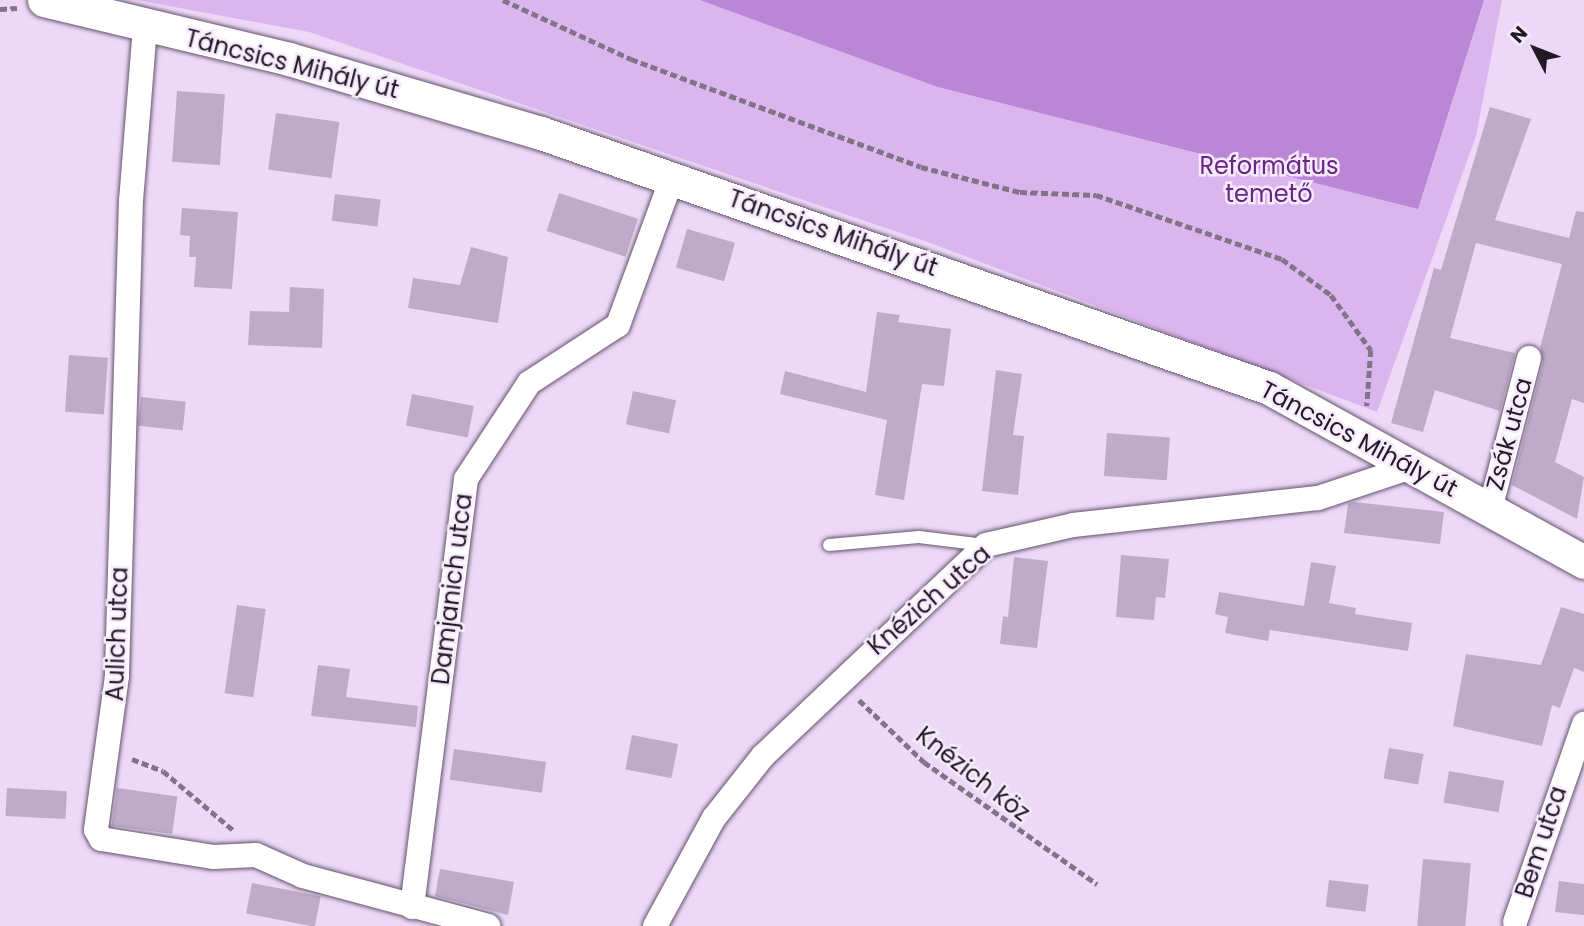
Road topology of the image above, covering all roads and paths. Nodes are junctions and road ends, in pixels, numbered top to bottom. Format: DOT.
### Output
graph roads {
  1 [pos="44,0"];
  2 [pos="503,0"];
  3 [pos="145,27"];
  4 [pos="672,178"];
  5 [pos="1529,358"];
  6 [pos="1364,438"];
  7 [pos="1414,466"];
  8 [pos="1490,510"];
  9 [pos="829,545"];
  10 [pos="986,545"];
  11 [pos="1584,562"];
  12 [pos="839,680"];
  13 [pos="1584,724"];
  14 [pos="112,739"];
  15 [pos="256,855"];
  16 [pos="1097,884"];
  17 [pos="412,907"];
  18 [pos="1515,922"];
  19 [pos="488,926"];
  20 [pos="655,926"];
  1 -- 3 [label="main road, Táncsics Mihály út"];
  2 -- 6 [label="path"];
  3 -- 4 [label="main road, Táncsics Mihály út"];
  3 -- 14 [label="street, Aulich utca"];
  4 -- 6 [label="main road, Táncsics Mihály út"];
  4 -- 17 [label="street, Damjanich utca"];
  5 -- 8 [label="street, Zsák utca"];
  6 -- 7 [label="main road, Táncsics Mihály út"];
  7 -- 8 [label="main road, Táncsics Mihály út"];
  7 -- 10 [label="street, Knézich utca"];
  8 -- 11 [label="main road, Táncsics Mihály út"];
  9 -- 10 [label="lane"];
  10 -- 12 [label="street, Knézich utca"];
  12 -- 16 [label="path, Knézich köz"];
  12 -- 20 [label="street, Knézich utca"];
  13 -- 18 [label="street, Bem utca"];
  14 -- 15 [label="path"];
  14 -- 15 [label="street, Aulich utca"];
  15 -- 17 [label="street, Aulich utca"];
  17 -- 19 [label="street, Aulich utca"];
}
